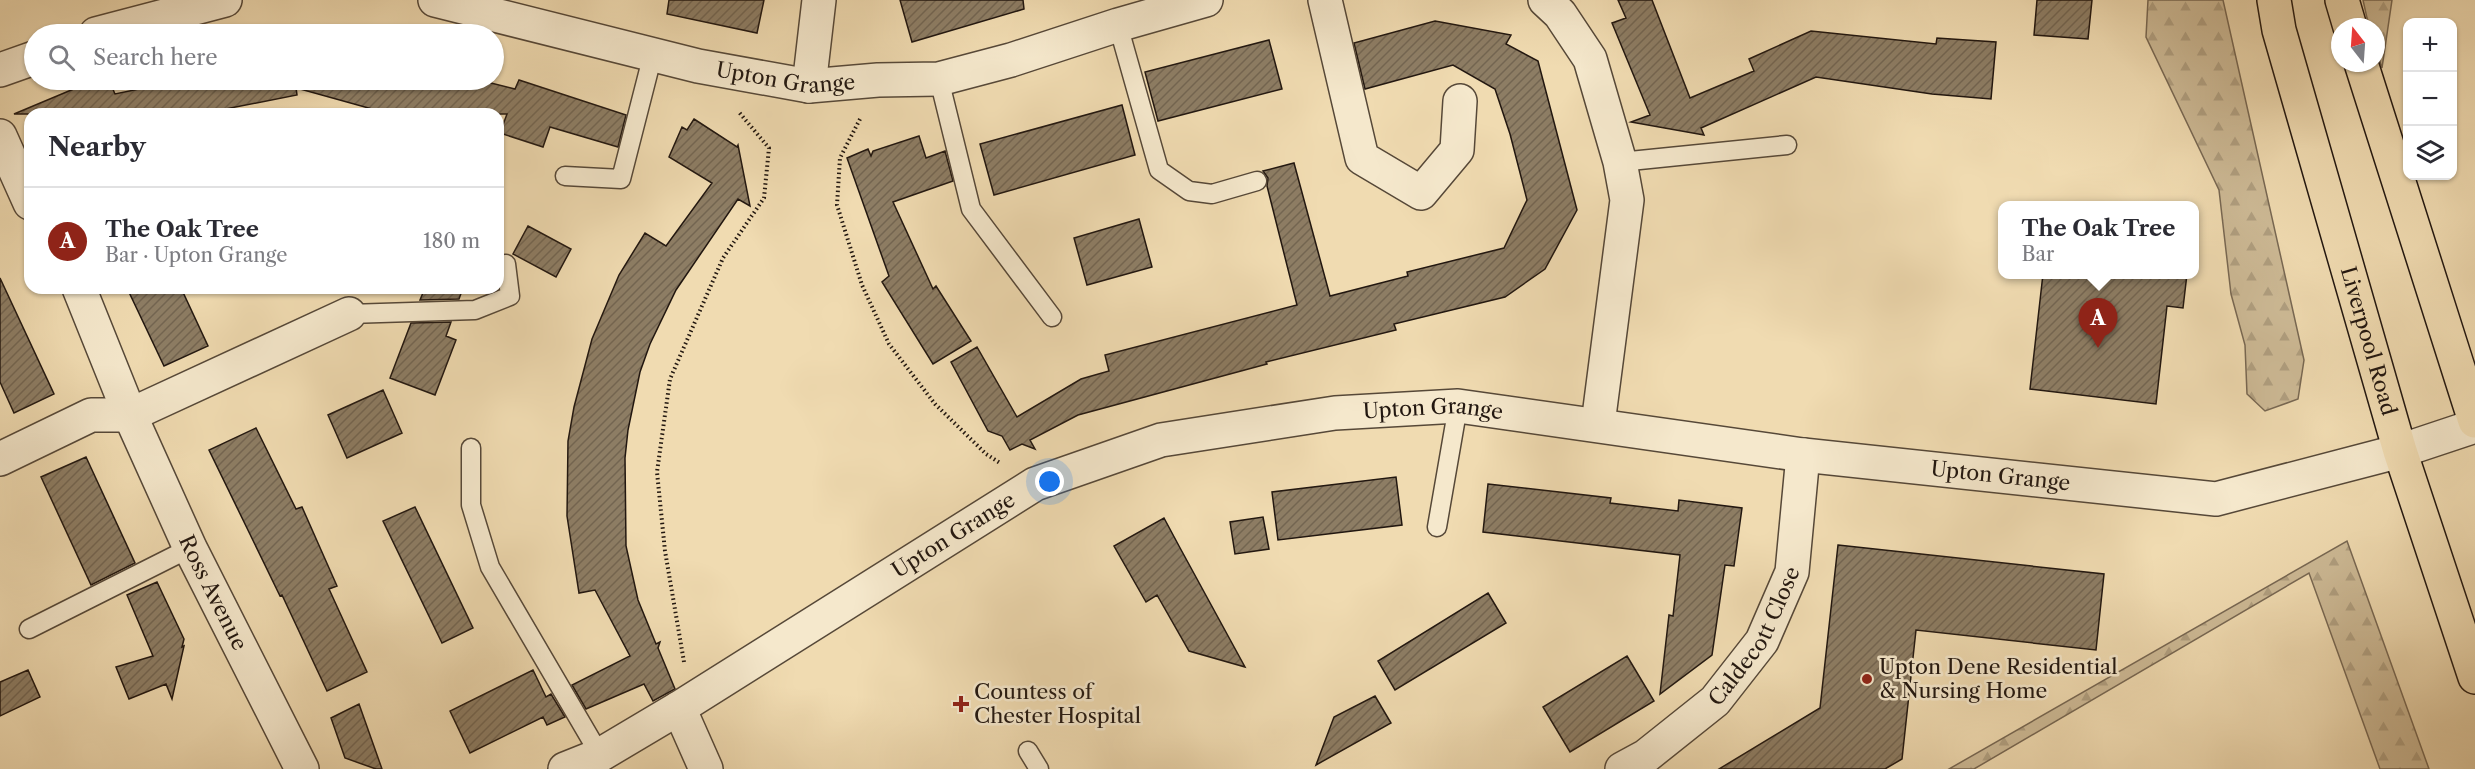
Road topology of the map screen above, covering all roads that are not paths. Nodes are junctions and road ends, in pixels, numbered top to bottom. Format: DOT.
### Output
graph roads {
  1 [pos="225,0"];
  2 [pos="435,0"];
  3 [pos="819,0"];
  4 [pos="1206,0"];
  5 [pos="1325,0"];
  6 [pos="1545,0"];
  7 [pos="2274,0"];
  8 [pos="2342,0"];
  9 [pos="2347,18"];
  10 [pos="134,24"];
  11 [pos="1118,24"];
  12 [pos="653,54"];
  13 [pos="24,62"];
  14 [pos="0,70"];
  15 [pos="2364,72"];
  16 [pos="939,79"];
  17 [pos="808,86"];
  18 [pos="1460,102"];
  19 [pos="0,136"];
  20 [pos="1787,145"];
  21 [pos="1620,162"];
  22 [pos="565,176"];
  23 [pos="1257,182"];
  24 [pos="24,189"];
  25 [pos="506,264"];
  26 [pos="81,294"];
  27 [pos="349,314"];
  28 [pos="1052,317"];
  29 [pos="1458,406"];
  30 [pos="130,415"];
  31 [pos="2475,423"];
  32 [pos="1598,424"];
  33 [pos="471,448"];
  34 [pos="2400,451"];
  35 [pos="1803,454"];
  36 [pos="0,459"];
  37 [pos="1437,527"];
  38 [pos="190,548"];
  39 [pos="29,629"];
  40 [pos="2475,677"];
  41 [pos="685,705"];
  42 [pos="1028,751"];
  43 [pos="600,755"];
  44 [pos="302,769"];
  45 [pos="565,769"];
  46 [pos="706,769"];
  47 [pos="1039,769"];
  48 [pos="1622,769"];
  1 -- 10 [label="street"];
  2 -- 12 [label="street, Upton Grange"];
  3 -- 17 [label="street"];
  4 -- 11 [label="street, Upton Grange"];
  5 -- 18 [label="street"];
  6 -- 21 [label="street"];
  7 -- 34 [label="highway, Liverpool Road"];
  8 -- 9 [label="highway"];
  11 -- 16 [label="street, Upton Grange"];
  11 -- 23 [label="lane"];
  12 -- 17 [label="street, Upton Grange"];
  12 -- 22 [label="lane"];
  13 -- 14 [label="street"];
  15 -- 31 [label="highway"];
  16 -- 17 [label="street, Upton Grange"];
  16 -- 28 [label="lane"];
  19 -- 24 [label="street"];
  20 -- 21 [label="lane"];
  21 -- 32 [label="street"];
  25 -- 27 [label="lane"];
  26 -- 30 [label="street, Ross Avenue"];
  27 -- 30 [label="street"];
  29 -- 32 [label="street, Upton Grange"];
  29 -- 37 [label="lane"];
  29 -- 41 [label="street, Upton Grange"];
  30 -- 36 [label="street"];
  30 -- 38 [label="street, Ross Avenue"];
  31 -- 34 [label="street, Upton Grange"];
  32 -- 35 [label="street, Upton Grange"];
  33 -- 43 [label="lane"];
  34 -- 35 [label="street, Upton Grange"];
  34 -- 40 [label="highway, Liverpool Road"];
  35 -- 48 [label="street, Caldecott Close"];
  38 -- 39 [label="lane"];
  38 -- 44 [label="street, Ross Avenue"];
  41 -- 43 [label="street, Upton Grange"];
  41 -- 46 [label="street"];
  42 -- 47 [label="lane"];
  43 -- 45 [label="street, Upton Grange"];
}
